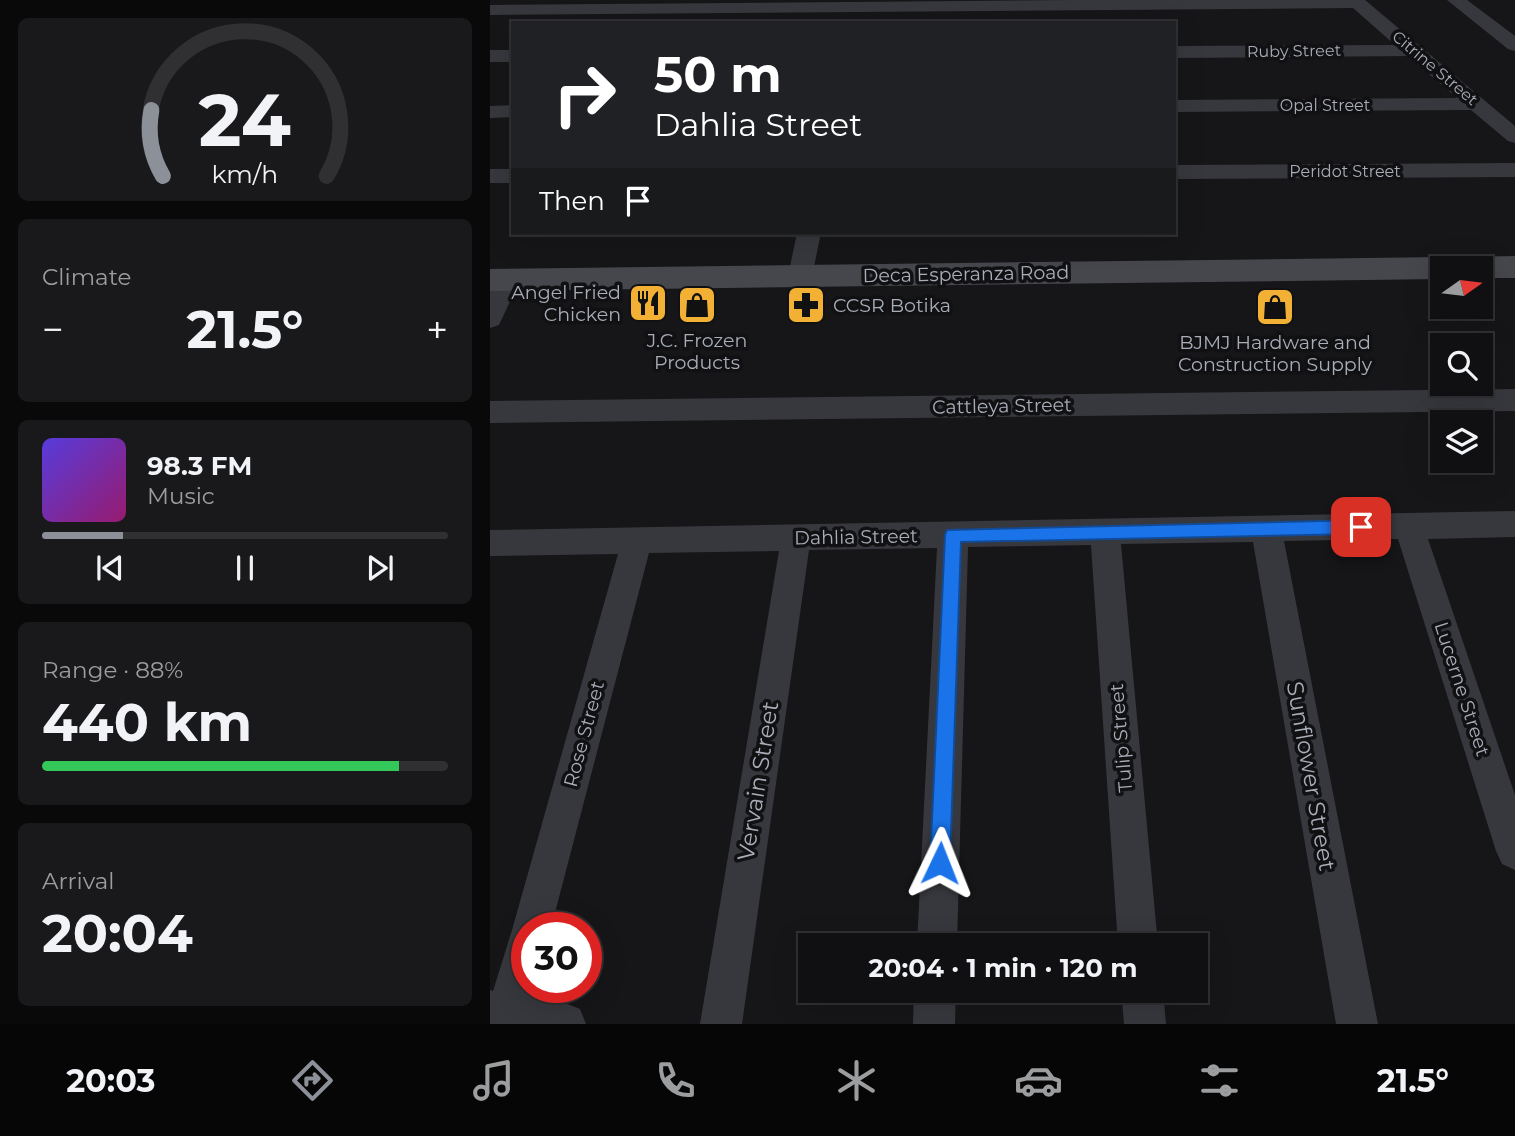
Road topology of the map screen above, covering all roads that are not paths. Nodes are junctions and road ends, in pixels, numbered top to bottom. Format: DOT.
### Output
graph roads {
  1 [pos="1456,0"];
  2 [pos="1356,2"];
  3 [pos="490,10"];
  4 [pos="855,10"];
  5 [pos="1515,45"];
  6 [pos="1413,50"];
  7 [pos="1176,52"];
  8 [pos="490,56"];
  9 [pos="511,56"];
  10 [pos="1476,104"];
  11 [pos="1176,106"];
  12 [pos="511,111"];
  13 [pos="490,112"];
  14 [pos="1515,136"];
  15 [pos="1515,170"];
  16 [pos="1176,172"];
  17 [pos="490,176"];
  18 [pos="511,176"];
  19 [pos="809,235"];
  20 [pos="1493,267"];
  21 [pos="1515,267"];
  22 [pos="1430,268"];
  23 [pos="800,276"];
  24 [pos="499,280"];
  25 [pos="490,319"];
  26 [pos="1515,400"];
  27 [pos="490,412"];
  28 [pos="1515,524"];
  29 [pos="1409,526"];
  30 [pos="1266,529"];
  31 [pos="1105,532"];
  32 [pos="953,535"];
  33 [pos="796,538"];
  34 [pos="637,541"];
  35 [pos="491,546"];
  36 [pos="1515,851"];
  37 [pos="535,912"];
  38 [pos="937,933"];
  39 [pos="1137,933"];
  40 [pos="511,982"];
  41 [pos="935,1003"];
  42 [pos="1143,1003"];
  43 [pos="499,1011"];
  44 [pos="565,1024"];
  45 [pos="721,1024"];
  46 [pos="934,1024"];
  47 [pos="1145,1024"];
  48 [pos="1357,1024"];
  1 -- 5 [label="street"];
  2 -- 4 [label="street"];
  2 -- 6 [label="street, Citrine Street"];
  3 -- 4 [label="street"];
  6 -- 7 [label="street, Ruby Street"];
  6 -- 10 [label="street, Citrine Street"];
  8 -- 9 [label="street"];
  10 -- 11 [label="street, Opal Street"];
  10 -- 14 [label="street, Citrine Street"];
  12 -- 13 [label="street"];
  15 -- 16 [label="street, Peridot Street"];
  17 -- 18 [label="street"];
  19 -- 23 [label="street"];
  20 -- 21 [label="street"];
  22 -- 23 [label="street, Deca Esperanza Road"];
  23 -- 24 [label="street, Deca Esperanza Road"];
  24 -- 25 [label="street"];
  26 -- 27 [label="street, Cattleya Street"];
  28 -- 29 [label="street, Dahlia Street"];
  29 -- 30 [label="street, Dahlia Street"];
  29 -- 36 [label="street, Lucerne Street"];
  30 -- 31 [label="street, Dahlia Street"];
  30 -- 48 [label="street, Sunflower Street"];
  31 -- 32 [label="street, Dahlia Street"];
  31 -- 39 [label="street, Tulip Street"];
  32 -- 33 [label="street, Dahlia Street"];
  32 -- 38 [label="street"];
  33 -- 34 [label="street, Dahlia Street"];
  33 -- 45 [label="street, Vervain Street"];
  34 -- 35 [label="street, Dahlia Street"];
  34 -- 37 [label="street, Rose Street"];
  40 -- 43 [label="street"];
  41 -- 46 [label="street"];
  42 -- 47 [label="street"];
  43 -- 44 [label="street"];
}
